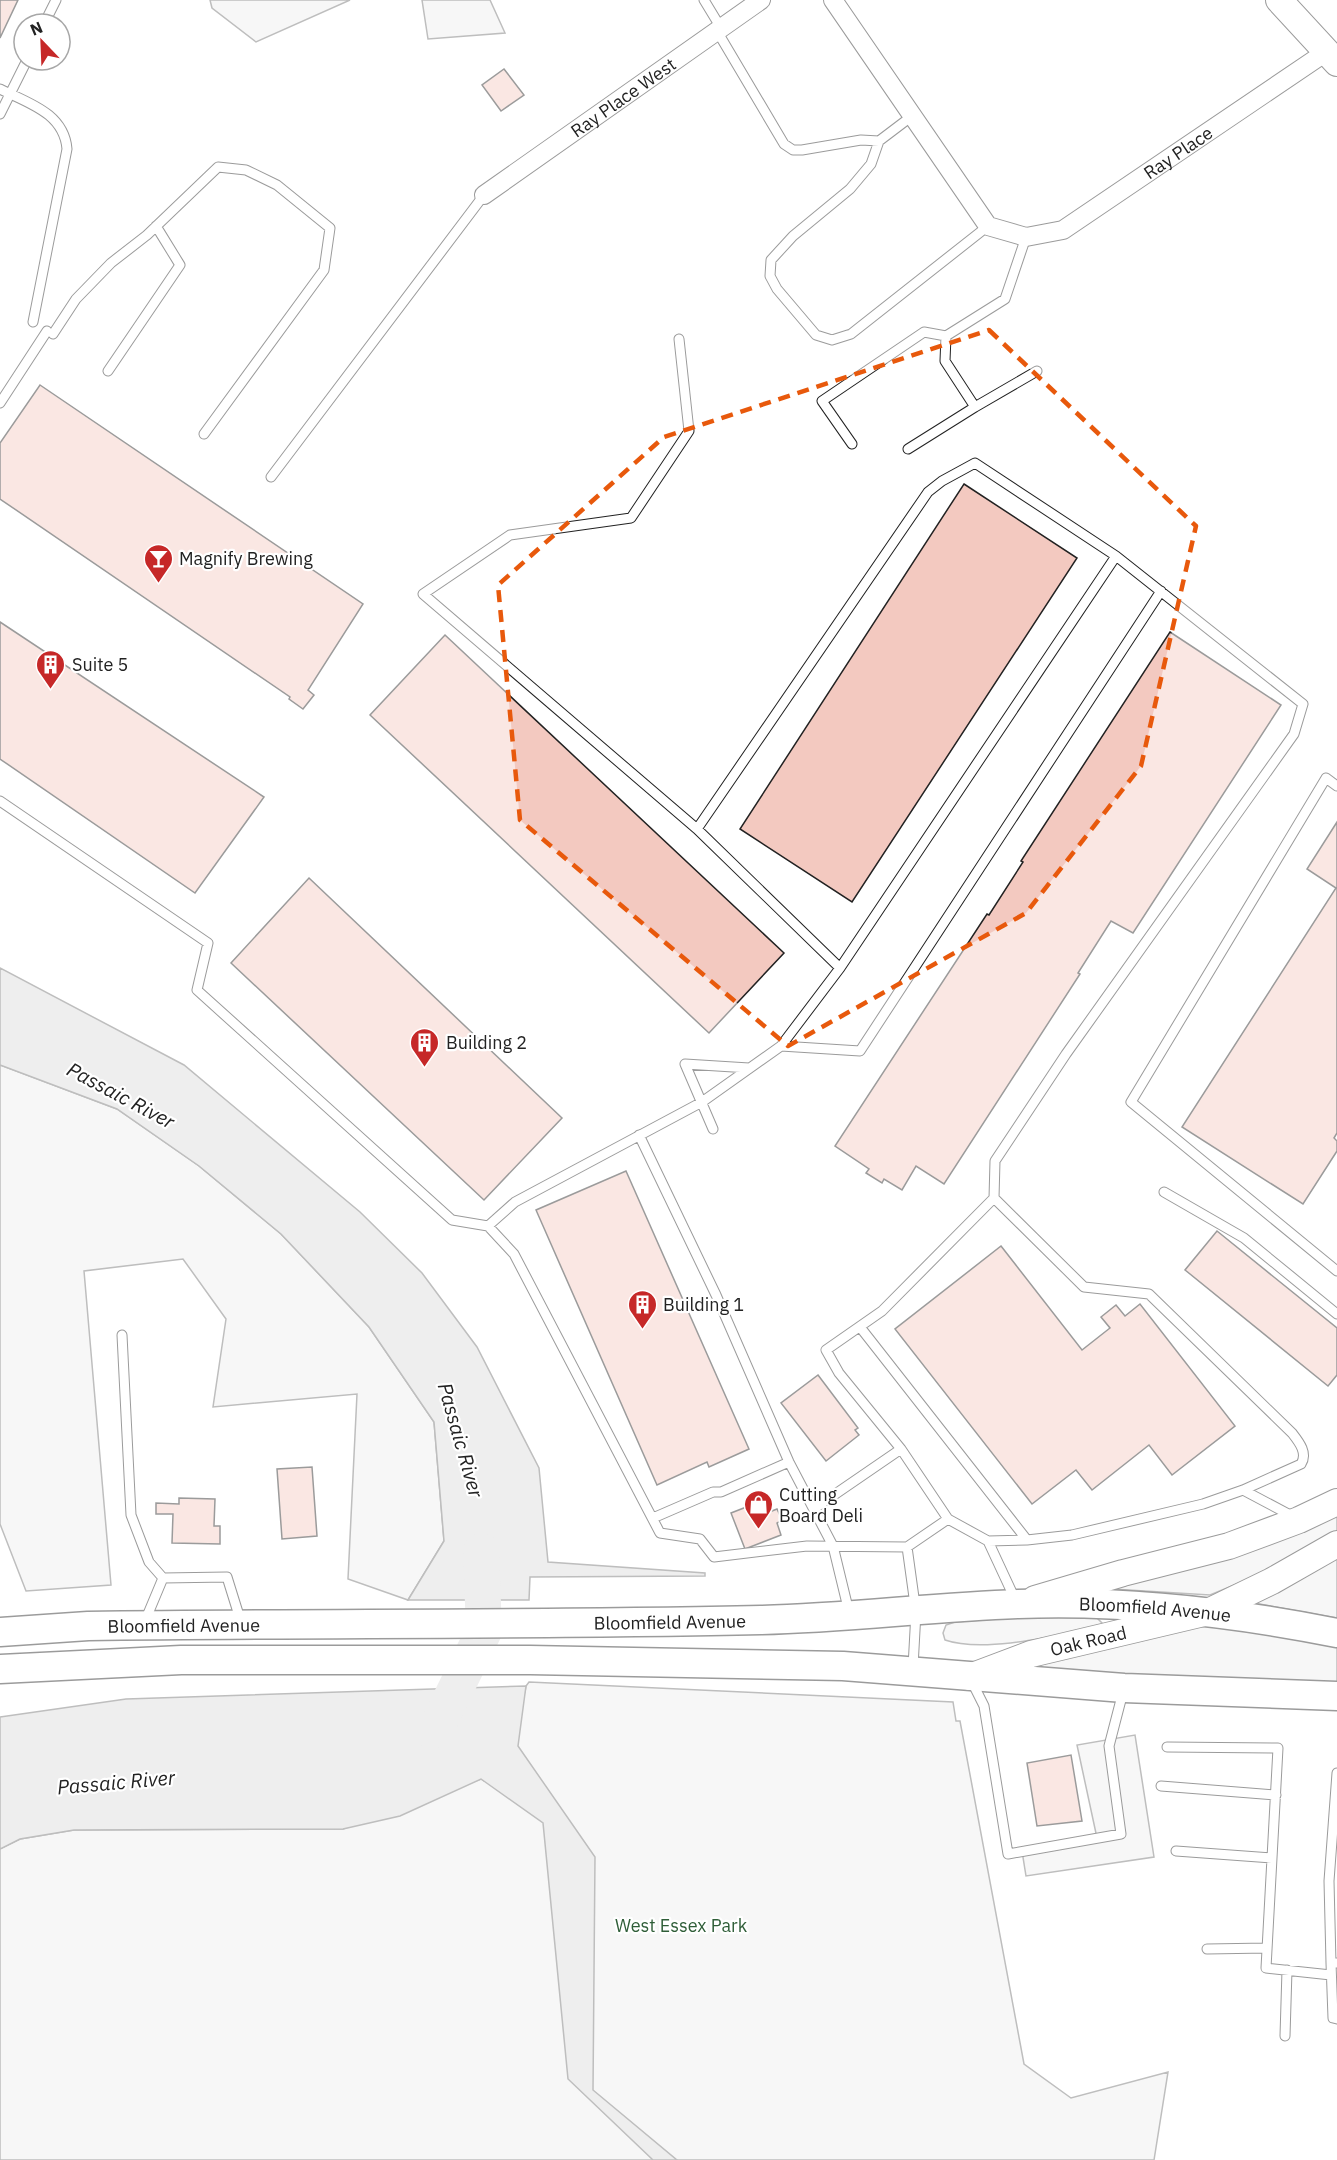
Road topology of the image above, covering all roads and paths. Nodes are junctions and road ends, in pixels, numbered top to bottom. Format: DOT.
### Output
graph roads {
  1 [pos="704,0"];
  2 [pos="761,0"];
  3 [pos="833,0"];
  4 [pos="1279,0"];
  5 [pos="719,29"];
  6 [pos="1331,58"];
  7 [pos="21,72"];
  8 [pos="0,89"];
  9 [pos="10,94"];
  10 [pos="0,114"];
  11 [pos="912,116"];
  12 [pos="879,141"];
  13 [pos="484,195"];
  14 [pos="156,226"];
  15 [pos="988,226"];
  16 [pos="1026,237"];
  17 [pos="33,322"];
  18 [pos="946,336"];
  19 [pos="679,339"];
  20 [pos="108,371"];
  21 [pos="1037,371"];
  22 [pos="0,403"];
  23 [pos="975,407"];
  24 [pos="204,434"];
  25 [pos="852,444"];
  26 [pos="908,449"];
  27 [pos="271,477"];
  28 [pos="1116,555"];
  29 [pos="1161,591"];
  30 [pos="1337,786"];
  31 [pos="0,801"];
  32 [pos="697,829"];
  33 [pos="840,968"];
  34 [pos="781,1046"];
  35 [pos="749,1068"];
  36 [pos="702,1102"];
  37 [pos="713,1129"];
  38 [pos="639,1135"];
  39 [pos="1164,1192"];
  40 [pos="994,1198"];
  41 [pos="488,1226"];
  42 [pos="1337,1271"];
  43 [pos="1337,1314"];
  44 [pos="860,1327"];
  45 [pos="122,1335"];
  46 [pos="901,1449"];
  47 [pos="789,1462"];
  48 [pos="1243,1490"];
  49 [pos="1337,1502"];
  50 [pos="814,1508"];
  51 [pos="653,1518"];
  52 [pos="948,1519"];
  53 [pos="1299,1520"];
  54 [pos="1027,1540"];
  55 [pos="988,1541"];
  56 [pos="1337,1544"];
  57 [pos="833,1546"];
  58 [pos="907,1547"];
  59 [pos="163,1578"];
  60 [pos="1018,1604"];
  61 [pos="916,1611"];
  62 [pos="1208,1612"];
  63 [pos="850,1616"];
  64 [pos="242,1624"];
  65 [pos="143,1625"];
  66 [pos="0,1632"];
  67 [pos="1337,1633"];
  68 [pos="0,1669"];
  69 [pos="912,1672"];
  70 [pos="970,1677"];
  71 [pos="1124,1688"];
  72 [pos="1337,1696"];
  73 [pos="1167,1747"];
  74 [pos="1337,1773"];
  75 [pos="1161,1786"];
  76 [pos="1276,1795"];
  77 [pos="1176,1851"];
  78 [pos="1272,1858"];
  79 [pos="1267,1948"];
  80 [pos="1207,1949"];
  81 [pos="1334,1963"];
  82 [pos="1287,1971"];
  83 [pos="1331,1975"];
  84 [pos="1337,2019"];
  85 [pos="1285,2036"];
  1 -- 5 [label="lane"];
  2 -- 5 [label="street, Ray Place West"];
  3 -- 11 [label="street"];
  4 -- 6 [label="street"];
  5 -- 12 [label="lane"];
  5 -- 13 [label="street, Ray Place West"];
  6 -- 16 [label="street, Ray Place"];
  7 -- 9 [label="lane"];
  8 -- 9 [label="lane"];
  9 -- 10 [label="lane"];
  9 -- 17 [label="lane"];
  11 -- 12 [label="lane"];
  11 -- 15 [label="street"];
  12 -- 15 [label="lane"];
  13 -- 27 [label="lane"];
  14 -- 20 [label="lane"];
  14 -- 22 [label="lane"];
  14 -- 24 [label="lane"];
  15 -- 16 [label="street"];
  16 -- 18 [label="lane"];
  18 -- 23 [label="lane"];
  18 -- 25 [label="lane"];
  19 -- 32 [label="lane"];
  21 -- 23 [label="lane"];
  23 -- 26 [label="lane"];
  28 -- 29 [label="lane"];
  28 -- 32 [label="lane"];
  28 -- 33 [label="lane"];
  29 -- 34 [label="lane"];
  29 -- 40 [label="lane"];
  30 -- 42 [label="lane"];
  31 -- 41 [label="lane"];
  32 -- 33 [label="lane"];
  33 -- 34 [label="lane"];
  34 -- 35 [label="lane"];
  35 -- 36 [label="lane"];
  35 -- 36 [label="lane"];
  36 -- 37 [label="lane"];
  36 -- 38 [label="lane"];
  38 -- 41 [label="lane"];
  38 -- 47 [label="lane"];
  39 -- 43 [label="lane"];
  40 -- 44 [label="lane"];
  40 -- 48 [label="lane"];
  41 -- 51 [label="lane"];
  44 -- 46 [label="lane"];
  44 -- 54 [label="lane"];
  45 -- 59 [label="lane"];
  46 -- 50 [label="lane"];
  46 -- 52 [label="lane"];
  47 -- 50 [label="lane"];
  47 -- 51 [label="lane"];
  48 -- 53 [label="lane"];
  48 -- 54 [label="lane"];
  49 -- 53 [label="street"];
  50 -- 57 [label="lane"];
  51 -- 57 [label="lane"];
  52 -- 55 [label="lane"];
  52 -- 58 [label="lane"];
  53 -- 60 [label="street"];
  54 -- 55 [label="lane"];
  55 -- 60 [label="lane"];
  56 -- 62 [label="street, Oak Road"];
  57 -- 58 [label="lane"];
  57 -- 63 [label="lane"];
  58 -- 61 [label="lane"];
  59 -- 64 [label="lane"];
  59 -- 65 [label="lane"];
  60 -- 61 [label="main road, Bloomfield Avenue"];
  60 -- 62 [label="main road, Bloomfield Avenue"];
  61 -- 63 [label="main road, Bloomfield Avenue"];
  61 -- 69 [label="lane"];
  62 -- 67 [label="main road, Bloomfield Avenue"];
  62 -- 70 [label="street, Oak Road"];
  63 -- 64 [label="main road, Bloomfield Avenue"];
  64 -- 65 [label="main road, Bloomfield Avenue"];
  65 -- 66 [label="main road, Bloomfield Avenue"];
  68 -- 69 [label="main road, Bloomfield Avenue"];
  69 -- 70 [label="main road, Bloomfield Avenue"];
  70 -- 71 [label="main road, Bloomfield Avenue"];
  70 -- 71 [label="lane"];
  71 -- 72 [label="main road, Bloomfield Avenue"];
  73 -- 76 [label="lane"];
  74 -- 81 [label="lane"];
  75 -- 76 [label="lane"];
  76 -- 78 [label="lane"];
  77 -- 78 [label="lane"];
  78 -- 79 [label="lane"];
  79 -- 80 [label="lane"];
  79 -- 82 [label="lane"];
  81 -- 83 [label="lane"];
  82 -- 83 [label="lane"];
  82 -- 85 [label="lane"];
  83 -- 84 [label="lane"];
}
